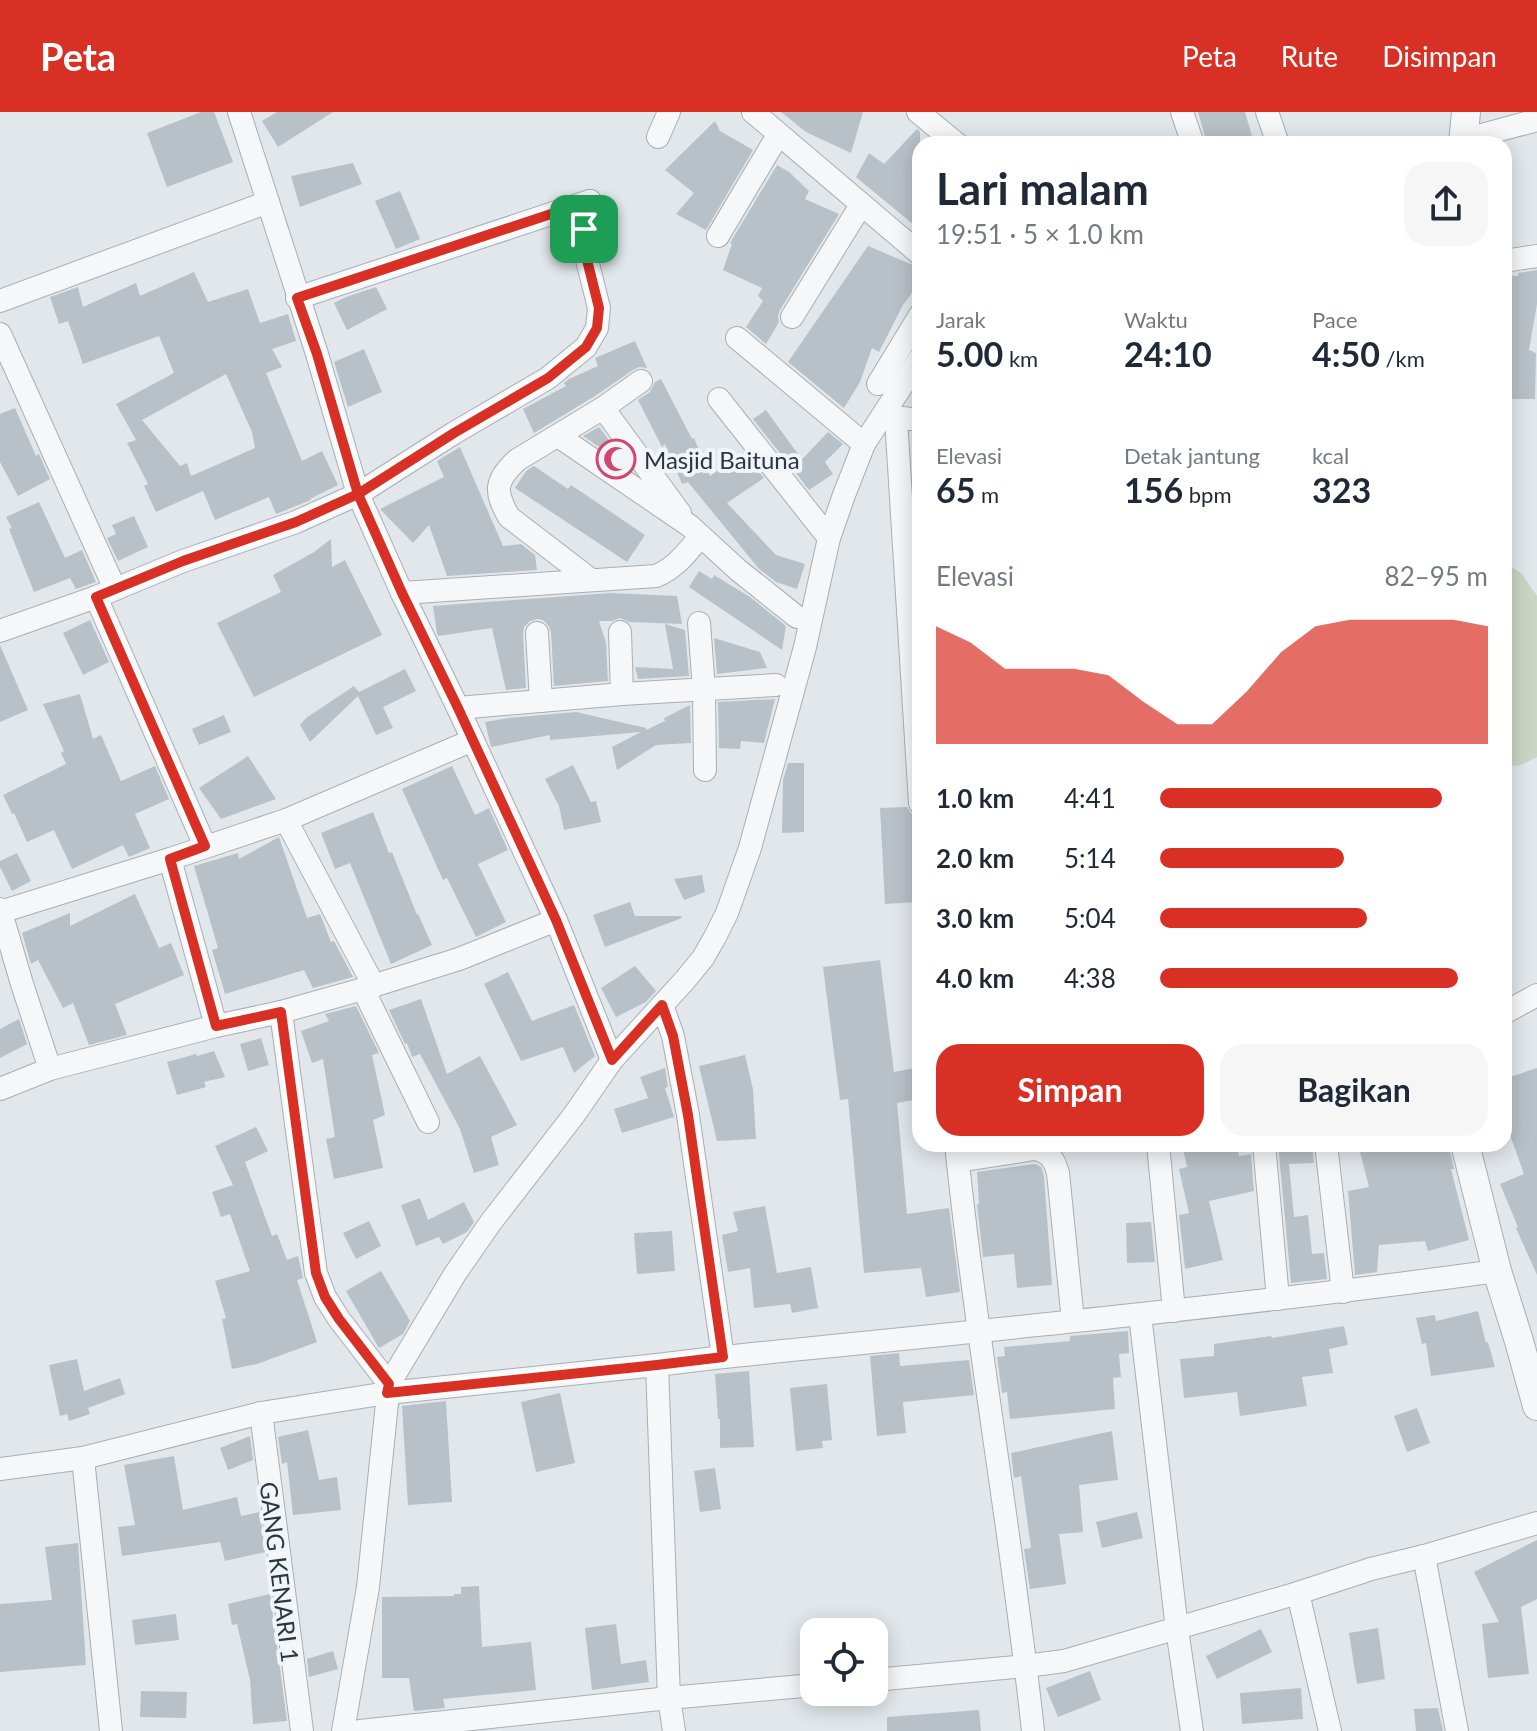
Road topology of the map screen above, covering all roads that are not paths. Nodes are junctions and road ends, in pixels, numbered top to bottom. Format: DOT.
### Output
graph roads {
  1 [pos="239,112"];
  2 [pos="669,112"];
  3 [pos="753,112"];
  4 [pos="918,112"];
  5 [pos="1182,112"];
  6 [pos="1267,112"];
  7 [pos="1466,112"];
  8 [pos="1537,120"];
  9 [pos="778,135"];
  10 [pos="947,136"];
  11 [pos="1190,136"];
  12 [pos="1275,136"];
  13 [pos="1464,136"];
  14 [pos="1483,136"];
  15 [pos="658,137"];
  16 [pos="268,202"];
  17 [pos="861,205"];
  18 [pos="718,236"];
  19 [pos="912,247"];
  20 [pos="1537,256"];
  21 [pos="1512,260"];
  22 [pos="297,298"];
  23 [pos="0,301"];
  24 [pos="792,317"];
  25 [pos="912,328"];
  26 [pos="0,334"];
  27 [pos="737,338"];
  28 [pos="912,374"];
  29 [pos="641,381"];
  30 [pos="878,384"];
  31 [pos="719,399"];
  32 [pos="603,408"];
  33 [pos="890,417"];
  34 [pos="912,419"];
  35 [pos="558,436"];
  36 [pos="864,444"];
  37 [pos="358,494"];
  38 [pos="695,532"];
  39 [pos="829,538"];
  40 [pos="591,580"];
  41 [pos="105,593"];
  42 [pos="402,593"];
  43 [pos="797,617"];
  44 [pos="699,623"];
  45 [pos="0,631"];
  46 [pos="620,632"];
  47 [pos="537,633"];
  48 [pos="776,685"];
  49 [pos="704,690"];
  50 [pos="622,694"];
  51 [pos="912,700"];
  52 [pos="541,701"];
  53 [pos="458,708"];
  54 [pos="473,740"];
  55 [pos="705,770"];
  56 [pos="286,820"];
  57 [pos="205,846"];
  58 [pos="170,859"];
  59 [pos="0,911"];
  60 [pos="556,920"];
  61 [pos="369,987"];
  62 [pos="1537,995"];
  63 [pos="662,1005"];
  64 [pos="1512,1009"];
  65 [pos="281,1012"];
  66 [pos="216,1026"];
  67 [pos="612,1060"];
  68 [pos="50,1069"];
  69 [pos="0,1089"];
  70 [pos="428,1122"];
  71 [pos="957,1152"];
  72 [pos="1045,1152"];
  73 [pos="1159,1152"];
  74 [pos="1265,1152"];
  75 [pos="1327,1152"];
  76 [pos="1467,1152"];
  77 [pos="1497,1271"];
  78 [pos="1343,1292"];
  79 [pos="1278,1299"];
  80 [pos="1174,1311"];
  81 [pos="1140,1315"];
  82 [pos="1073,1321"];
  83 [pos="979,1331"];
  84 [pos="1528,1337"];
  85 [pos="723,1357"];
  86 [pos="657,1365"];
  87 [pos="388,1388"];
  88 [pos="1537,1406"];
  89 [pos="261,1413"];
  90 [pos="83,1458"];
  91 [pos="0,1469"];
  92 [pos="1537,1523"];
  93 [pos="1424,1556"];
  94 [pos="1298,1593"];
  95 [pos="1177,1629"];
  96 [pos="1026,1666"];
  97 [pos="888,1679"];
  98 [pos="800,1686"];
  99 [pos="669,1698"];
  100 [pos="111,1731"];
  101 [pos="302,1731"];
  102 [pos="343,1731"];
  103 [pos="360,1731"];
  104 [pos="674,1731"];
  105 [pos="1033,1731"];
  106 [pos="1192,1731"];
  107 [pos="1330,1731"];
  108 [pos="1457,1731"];
  1 -- 16 [label="street"];
  2 -- 15 [label="street"];
  3 -- 9 [label="street"];
  4 -- 10 [label="street"];
  5 -- 11 [label="street"];
  6 -- 12 [label="street"];
  7 -- 13 [label="street"];
  8 -- 14 [label="street"];
  9 -- 17 [label="street"];
  9 -- 18 [label="street"];
  16 -- 22 [label="street"];
  16 -- 23 [label="street"];
  17 -- 19 [label="street"];
  17 -- 24 [label="street"];
  20 -- 21 [label="street"];
  22 -- 37 [label="street"];
  22 -- 37 [label="street"];
  25 -- 30 [label="street"];
  26 -- 41 [label="street"];
  27 -- 36 [label="street"];
  28 -- 33 [label="street"];
  29 -- 32 [label="street"];
  31 -- 39 [label="street"];
  32 -- 35 [label="street"];
  32 -- 38 [label="street"];
  33 -- 34 [label="street"];
  33 -- 36 [label="street"];
  33 -- 51 [label="street"];
  35 -- 38 [label="street"];
  35 -- 40 [label="street"];
  36 -- 39 [label="street"];
  37 -- 41 [label="street"];
  37 -- 42 [label="street"];
  38 -- 40 [label="street"];
  38 -- 43 [label="street"];
  39 -- 63 [label="street"];
  40 -- 42 [label="street"];
  41 -- 45 [label="street"];
  41 -- 57 [label="street"];
  42 -- 53 [label="street"];
  44 -- 49 [label="street"];
  46 -- 50 [label="street"];
  47 -- 52 [label="street"];
  48 -- 49 [label="street"];
  49 -- 50 [label="street"];
  49 -- 55 [label="street"];
  50 -- 52 [label="street"];
  52 -- 53 [label="street"];
  53 -- 54 [label="street"];
  54 -- 56 [label="street"];
  54 -- 60 [label="street"];
  56 -- 57 [label="street"];
  56 -- 61 [label="street"];
  57 -- 58 [label="street"];
  58 -- 59 [label="street"];
  58 -- 66 [label="street"];
  59 -- 68 [label="street"];
  60 -- 61 [label="street"];
  60 -- 67 [label="street"];
  61 -- 65 [label="street"];
  61 -- 70 [label="street"];
  62 -- 64 [label="street"];
  63 -- 67 [label="street"];
  63 -- 85 [label="street"];
  65 -- 66 [label="street"];
  65 -- 87 [label="street"];
  66 -- 68 [label="street"];
  67 -- 87 [label="street"];
  68 -- 69 [label="street"];
  71 -- 83 [label="street"];
  72 -- 82 [label="street"];
  73 -- 80 [label="street"];
  74 -- 79 [label="street"];
  75 -- 78 [label="street"];
  76 -- 77 [label="street"];
  77 -- 78 [label="street"];
  77 -- 84 [label="street"];
  78 -- 79 [label="street"];
  79 -- 80 [label="street"];
  80 -- 81 [label="street"];
  81 -- 82 [label="street"];
  81 -- 95 [label="street"];
  82 -- 83 [label="street"];
  83 -- 85 [label="street"];
  83 -- 96 [label="street"];
  84 -- 88 [label="street"];
  85 -- 86 [label="street"];
  86 -- 87 [label="street"];
  86 -- 99 [label="street"];
  87 -- 89 [label="street"];
  87 -- 102 [label="street"];
  89 -- 90 [label="street"];
  89 -- 101 [label="street, GANG KENARI 1"];
  90 -- 91 [label="street"];
  90 -- 100 [label="street"];
  92 -- 93 [label="street"];
  93 -- 94 [label="street"];
  93 -- 108 [label="street"];
  94 -- 95 [label="street"];
  94 -- 107 [label="street"];
  95 -- 96 [label="street"];
  95 -- 106 [label="street"];
  96 -- 97 [label="street"];
  96 -- 105 [label="street"];
  98 -- 99 [label="street"];
  99 -- 103 [label="street"];
  99 -- 104 [label="street"];
}
